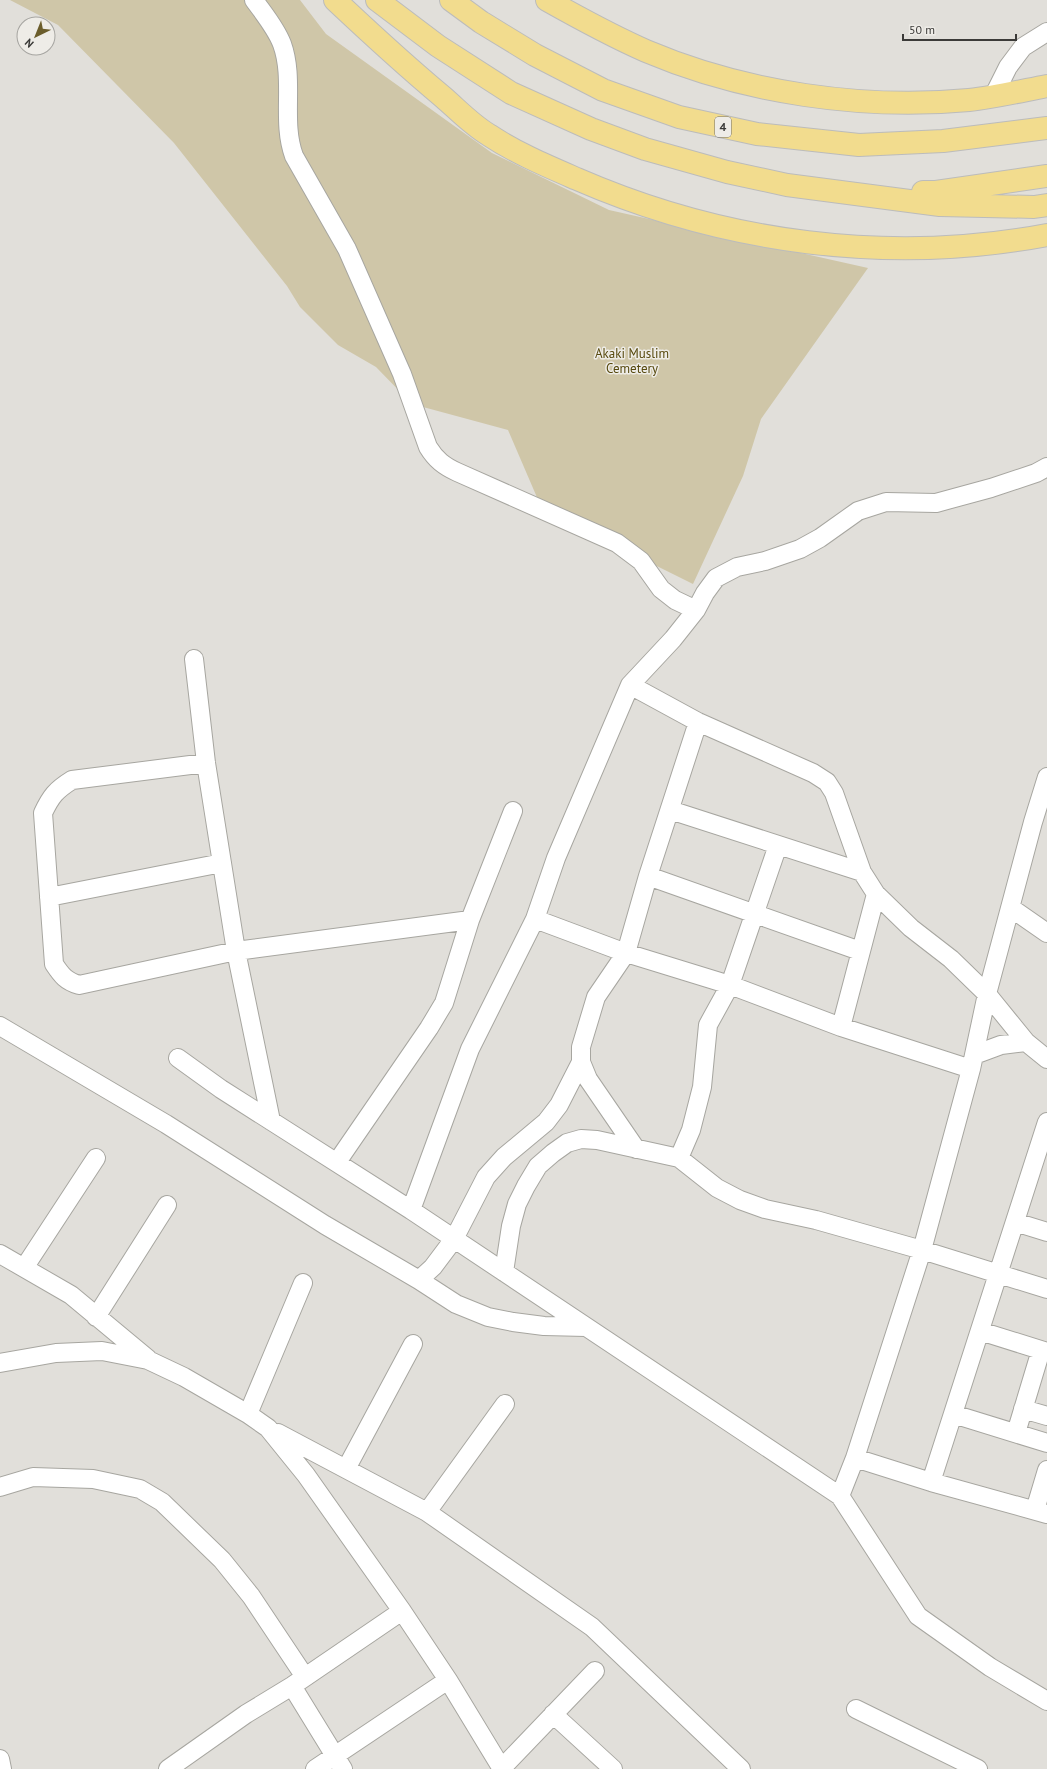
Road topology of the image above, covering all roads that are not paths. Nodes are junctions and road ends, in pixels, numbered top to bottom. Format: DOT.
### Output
graph roads {
  1 [pos="254,0"];
  2 [pos="335,0"];
  3 [pos="377,0"];
  4 [pos="451,0"];
  5 [pos="547,0"];
  6 [pos="1047,32"];
  7 [pos="1047,86"];
  8 [pos="994,95"];
  9 [pos="1047,121"];
  10 [pos="1047,128"];
  11 [pos="1024,131"];
  12 [pos="1047,176"];
  13 [pos="832,191"];
  14 [pos="1047,205"];
  15 [pos="1047,235"];
  16 [pos="1047,467"];
  17 [pos="696,610"];
  18 [pos="194,658"];
  19 [pos="630,685"];
  20 [pos="698,722"];
  21 [pos="206,763"];
  22 [pos="1047,777"];
  23 [pos="670,810"];
  24 [pos="513,811"];
  25 [pos="778,845"];
  26 [pos="222,863"];
  27 [pos="862,872"];
  28 [pos="648,876"];
  29 [pos="876,894"];
  30 [pos="49,897"];
  31 [pos="1011,908"];
  32 [pos="755,914"];
  33 [pos="535,919"];
  34 [pos="470,920"];
  35 [pos="1047,933"];
  36 [pos="236,951"];
  37 [pos="860,951"];
  38 [pos="626,953"];
  39 [pos="730,985"];
  40 [pos="987,994"];
  41 [pos="0,1026"];
  42 [pos="841,1027"];
  43 [pos="1026,1042"];
  44 [pos="178,1058"];
  45 [pos="1047,1059"];
  46 [pos="581,1062"];
  47 [pos="972,1062"];
  48 [pos="271,1121"];
  49 [pos="1047,1122"];
  50 [pos="636,1149"];
  51 [pos="96,1158"];
  52 [pos="679,1158"];
  53 [pos="336,1162"];
  54 [pos="1040,1166"];
  55 [pos="167,1205"];
  56 [pos="411,1210"];
  57 [pos="1015,1222"];
  58 [pos="1047,1232"];
  59 [pos="454,1238"];
  60 [pos="922,1250"];
  61 [pos="0,1254"];
  62 [pos="24,1268"];
  63 [pos="504,1272"];
  64 [pos="998,1274"];
  65 [pos="420,1280"];
  66 [pos="303,1283"];
  67 [pos="1047,1289"];
  68 [pos="96,1317"];
  69 [pos="586,1326"];
  70 [pos="980,1331"];
  71 [pos="413,1344"];
  72 [pos="1044,1351"];
  73 [pos="148,1360"];
  74 [pos="0,1363"];
  75 [pos="505,1404"];
  76 [pos="1023,1409"];
  77 [pos="248,1414"];
  78 [pos="953,1414"];
  79 [pos="1047,1416"];
  80 [pos="268,1428"];
  81 [pos="1016,1434"];
  82 [pos="1047,1443"];
  83 [pos="855,1458"];
  84 [pos="346,1469"];
  85 [pos="1047,1470"];
  86 [pos="931,1482"];
  87 [pos="0,1487"];
  88 [pos="840,1496"];
  89 [pos="427,1512"];
  90 [pos="1041,1512"];
  91 [pos="402,1611"];
  92 [pos="595,1671"];
  93 [pos="448,1680"];
  94 [pos="299,1681"];
  95 [pos="1047,1701"];
  96 [pos="856,1709"];
  97 [pos="553,1714"];
  98 [pos="0,1759"];
  99 [pos="339,1762"];
  100 [pos="2,1769"];
  101 [pos="168,1769"];
  102 [pos="315,1769"];
  103 [pos="501,1769"];
  104 [pos="613,1769"];
  105 [pos="740,1769"];
  106 [pos="978,1769"];
  1 -- 17 [label="street"];
  2 -- 15 [label="highway"];
  3 -- 13 [label="highway"];
  4 -- 11 [label="highway, 4"];
  5 -- 8 [label="highway"];
  6 -- 8 [label="street"];
  7 -- 8 [label="highway"];
  9 -- 11 [label="highway"];
  10 -- 11 [label="highway, 4"];
  12 -- 13 [label="highway"];
  13 -- 14 [label="highway"];
  16 -- 17 [label="street"];
  17 -- 19 [label="street"];
  18 -- 21 [label="street"];
  19 -- 20 [label="street"];
  19 -- 33 [label="street"];
  20 -- 23 [label="street"];
  20 -- 27 [label="street"];
  21 -- 26 [label="street"];
  21 -- 30 [label="street"];
  22 -- 31 [label="street"];
  23 -- 25 [label="street"];
  23 -- 28 [label="street"];
  24 -- 34 [label="street"];
  25 -- 27 [label="street"];
  25 -- 32 [label="street"];
  26 -- 30 [label="street"];
  26 -- 36 [label="street"];
  27 -- 29 [label="street"];
  28 -- 32 [label="street"];
  28 -- 38 [label="street"];
  29 -- 37 [label="street"];
  29 -- 40 [label="street"];
  30 -- 36 [label="street"];
  31 -- 35 [label="street"];
  31 -- 40 [label="street"];
  32 -- 37 [label="street"];
  32 -- 39 [label="street"];
  33 -- 38 [label="street"];
  33 -- 56 [label="street"];
  34 -- 36 [label="street"];
  34 -- 53 [label="street"];
  36 -- 48 [label="street"];
  37 -- 42 [label="street"];
  38 -- 39 [label="street"];
  38 -- 46 [label="street"];
  39 -- 42 [label="street"];
  39 -- 52 [label="street"];
  40 -- 43 [label="street"];
  40 -- 47 [label="street"];
  41 -- 65 [label="street"];
  42 -- 47 [label="street"];
  43 -- 45 [label="street"];
  43 -- 47 [label="street"];
  44 -- 48 [label="street"];
  46 -- 50 [label="street"];
  46 -- 59 [label="street"];
  47 -- 60 [label="street"];
  48 -- 53 [label="street"];
  49 -- 54 [label="street"];
  50 -- 52 [label="street"];
  50 -- 63 [label="street"];
  51 -- 62 [label="street"];
  52 -- 60 [label="street"];
  53 -- 56 [label="street"];
  54 -- 57 [label="street"];
  55 -- 68 [label="street"];
  56 -- 59 [label="street"];
  57 -- 58 [label="street"];
  57 -- 64 [label="street"];
  59 -- 63 [label="street"];
  59 -- 65 [label="street"];
  60 -- 64 [label="street"];
  60 -- 83 [label="street"];
  61 -- 62 [label="street"];
  62 -- 68 [label="street"];
  63 -- 69 [label="street"];
  64 -- 67 [label="street"];
  64 -- 70 [label="street"];
  65 -- 69 [label="street"];
  66 -- 77 [label="street"];
  68 -- 73 [label="street"];
  69 -- 88 [label="street"];
  70 -- 72 [label="street"];
  70 -- 78 [label="street"];
  71 -- 84 [label="street"];
  72 -- 76 [label="street"];
  73 -- 74 [label="street"];
  73 -- 77 [label="street"];
  75 -- 89 [label="street"];
  76 -- 79 [label="street"];
  76 -- 81 [label="street"];
  77 -- 80 [label="street"];
  78 -- 81 [label="street"];
  78 -- 86 [label="street"];
  80 -- 84 [label="street"];
  80 -- 91 [label="street"];
  81 -- 82 [label="street"];
  83 -- 86 [label="street"];
  83 -- 88 [label="street"];
  84 -- 89 [label="street"];
  85 -- 90 [label="street"];
  86 -- 90 [label="street"];
  87 -- 94 [label="street"];
  88 -- 95 [label="street"];
  89 -- 105 [label="street"];
  91 -- 93 [label="street"];
  91 -- 94 [label="street"];
  92 -- 97 [label="street"];
  93 -- 99 [label="street"];
  93 -- 103 [label="street"];
  94 -- 99 [label="street"];
  94 -- 101 [label="street"];
  96 -- 106 [label="street"];
  97 -- 103 [label="street"];
  97 -- 104 [label="street"];
  98 -- 100 [label="street"];
  99 -- 102 [label="street"];
}
